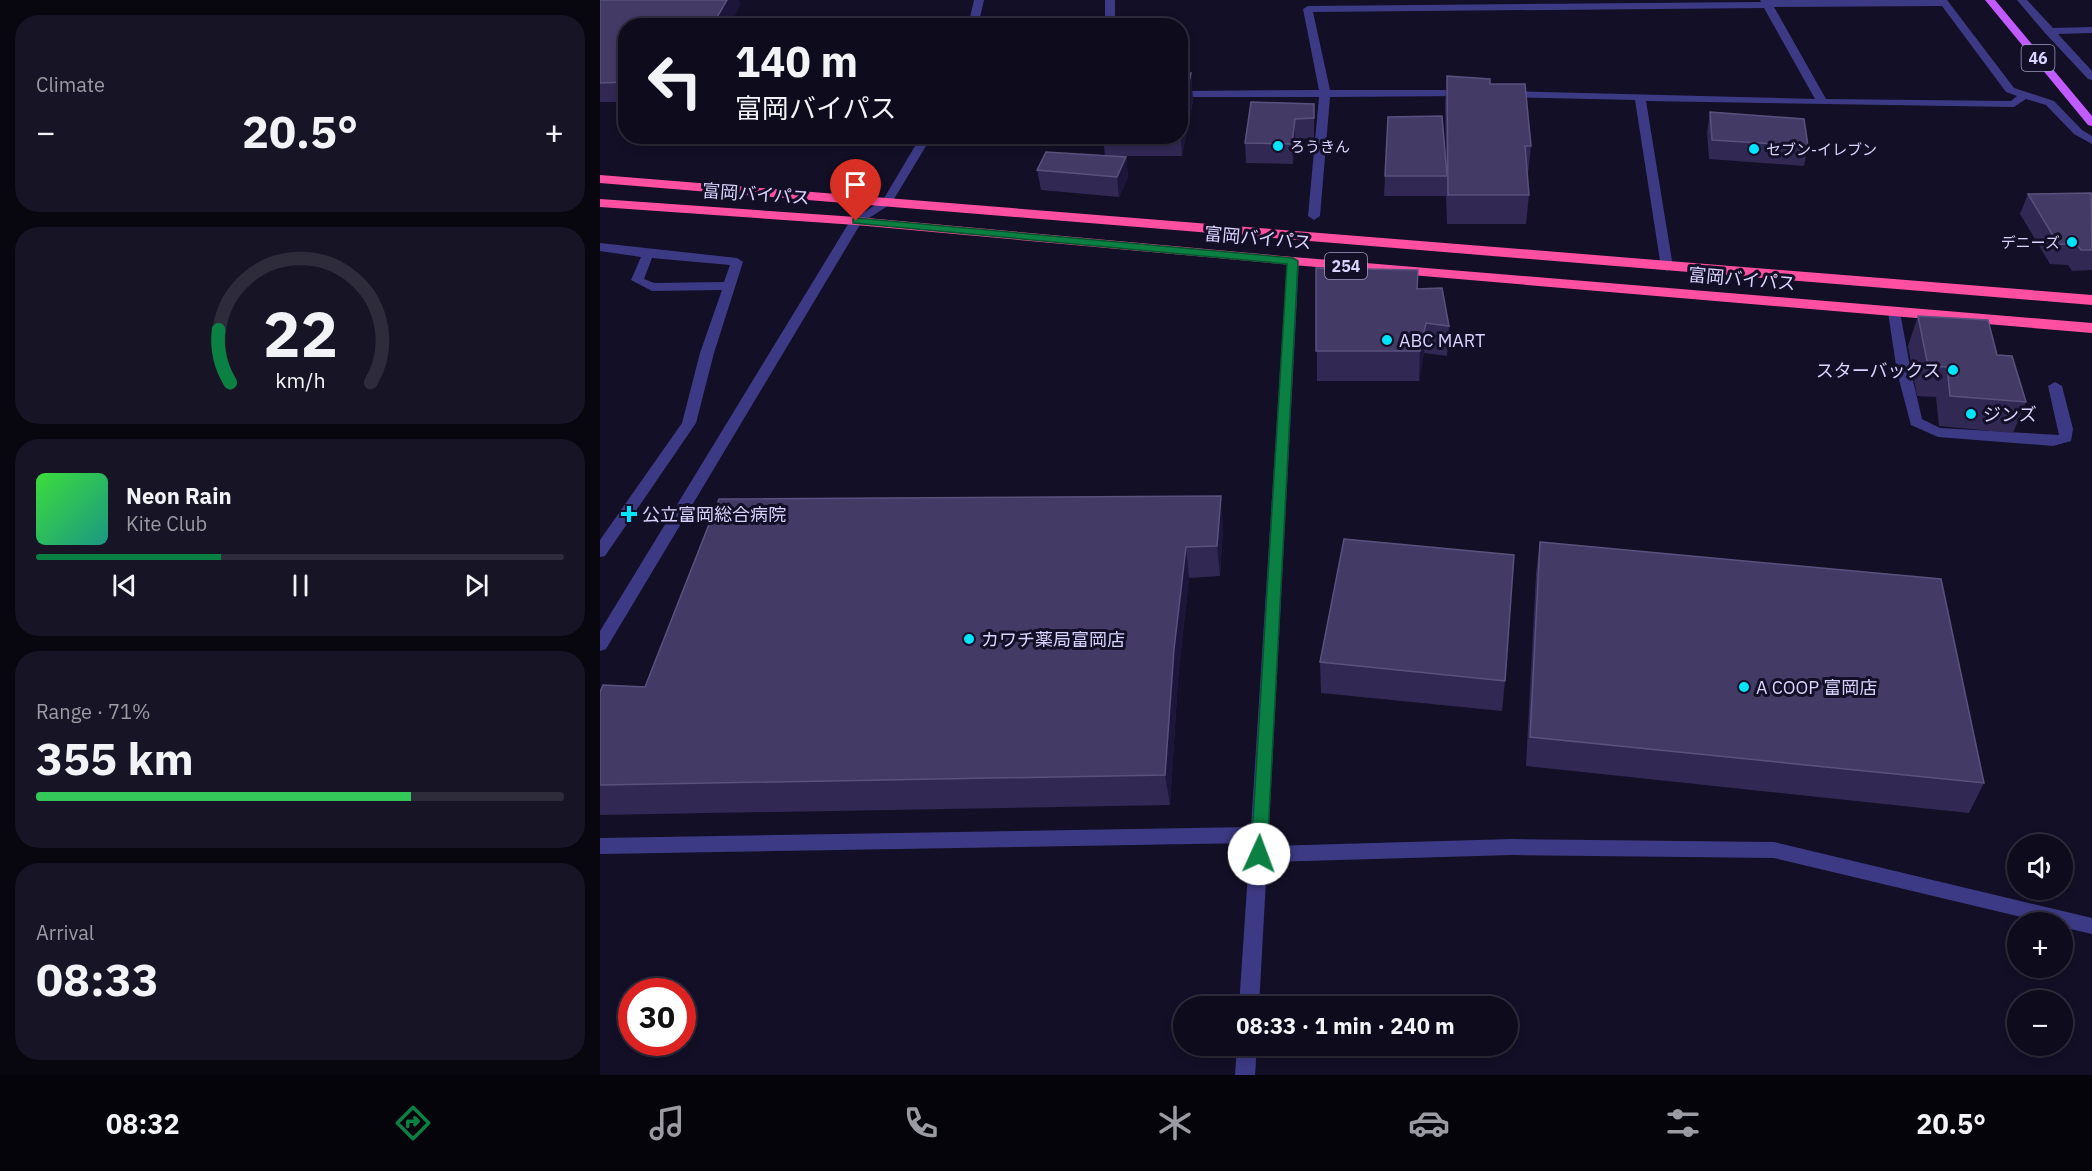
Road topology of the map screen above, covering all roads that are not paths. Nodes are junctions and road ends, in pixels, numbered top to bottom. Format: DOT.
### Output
graph roads {
  1 [pos="979,0"];
  2 [pos="1110,0"];
  3 [pos="1990,0"];
  4 [pos="2022,0"];
  5 [pos="1766,2"];
  6 [pos="1943,2"];
  7 [pos="1308,4"];
  8 [pos="975,18"];
  9 [pos="1110,18"];
  10 [pos="2092,30"];
  11 [pos="2048,31"];
  12 [pos="2092,77"];
  13 [pos="1325,92"];
  14 [pos="1475,93"];
  15 [pos="1188,94"];
  16 [pos="1499,94"];
  17 [pos="2024,95"];
  18 [pos="1640,98"];
  19 [pos="1822,102"];
  20 [pos="2090,118"];
  21 [pos="2092,141"];
  22 [pos="922,144"];
  23 [pos="600,179"];
  24 [pos="887,202"];
  25 [pos="600,203"];
  26 [pos="1314,216"];
  27 [pos="856,221"];
  28 [pos="600,247"];
  29 [pos="648,254"];
  30 [pos="1293,261"];
  31 [pos="1667,267"];
  32 [pos="728,286"];
  33 [pos="2092,300"];
  34 [pos="1894,312"];
  35 [pos="2092,328"];
  36 [pos="2055,386"];
  37 [pos="600,552"];
  38 [pos="600,645"];
  39 [pos="1259,844"];
  40 [pos="600,846"];
  41 [pos="2092,926"];
  42 [pos="1250,996"];
  43 [pos="1246,1056"];
  44 [pos="1245,1075"];
  1 -- 8 [label="street"];
  2 -- 9 [label="street"];
  3 -- 20 [label="main road, 46"];
  4 -- 11 [label="street"];
  5 -- 6 [label="street"];
  5 -- 7 [label="street"];
  5 -- 19 [label="street"];
  6 -- 17 [label="street"];
  7 -- 13 [label="street"];
  10 -- 11 [label="street"];
  11 -- 12 [label="street"];
  13 -- 14 [label="street"];
  13 -- 15 [label="street"];
  13 -- 26 [label="street"];
  16 -- 18 [label="street"];
  17 -- 19 [label="street"];
  17 -- 21 [label="street"];
  18 -- 19 [label="street"];
  18 -- 31 [label="street"];
  22 -- 24 [label="street"];
  23 -- 24 [label="highway, 富岡バイパス / 254"];
  24 -- 27 [label="street"];
  24 -- 31 [label="highway, 富岡バイパス / 254"];
  25 -- 27 [label="highway, 富岡バイパス / 254"];
  27 -- 30 [label="highway, 富岡バイパス / 254"];
  27 -- 38 [label="street"];
  28 -- 29 [label="street"];
  29 -- 32 [label="street"];
  29 -- 32 [label="street"];
  30 -- 34 [label="highway, 富岡バイパス / 254"];
  30 -- 39 [label="street"];
  31 -- 33 [label="highway, 富岡バイパス / 254"];
  32 -- 37 [label="street"];
  34 -- 35 [label="highway, 富岡バイパス / 254"];
  34 -- 36 [label="street"];
  39 -- 40 [label="street"];
  39 -- 41 [label="street"];
  39 -- 42 [label="street"];
  43 -- 44 [label="street"];
}
